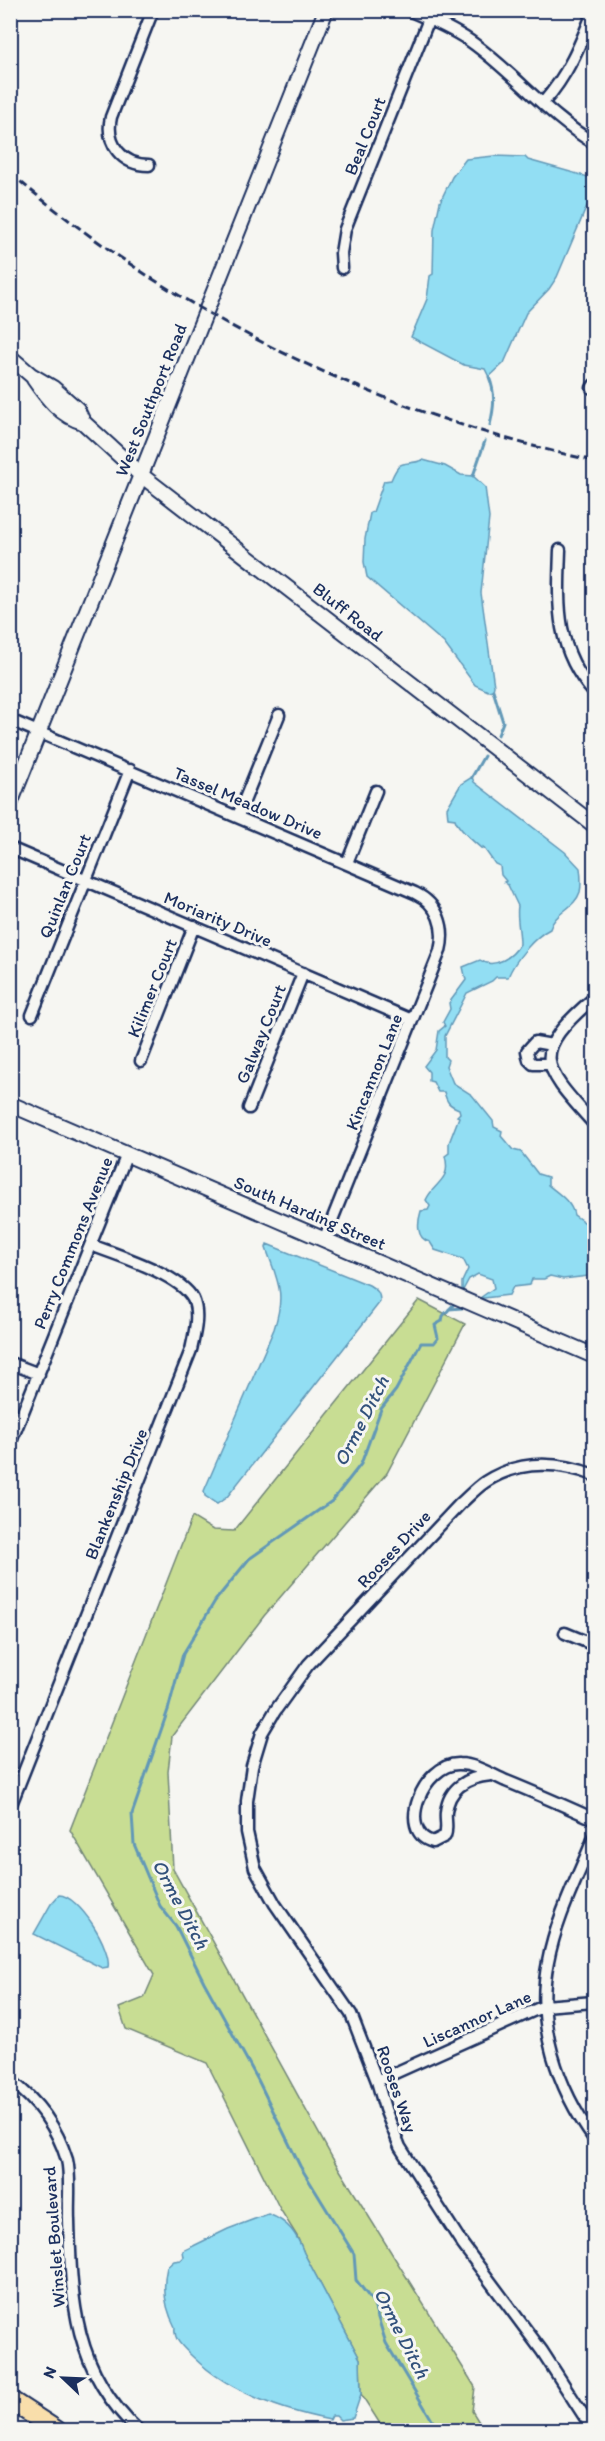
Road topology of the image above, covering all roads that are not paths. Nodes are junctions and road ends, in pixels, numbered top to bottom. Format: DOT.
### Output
graph roads {
  1 [pos="12,10"];
  2 [pos="153,10"];
  3 [pos="326,10"];
  4 [pos="408,10"];
  5 [pos="594,10"];
  6 [pos="10,15"];
  7 [pos="432,15"];
  8 [pos="543,103"];
  9 [pos="594,143"];
  10 [pos="149,165"];
  11 [pos="342,268"];
  12 [pos="10,357"];
  13 [pos="141,475"];
  14 [pos="560,550"];
  15 [pos="594,693"];
  16 [pos="279,715"];
  17 [pos="10,720"];
  18 [pos="39,731"];
  19 [pos="130,770"];
  20 [pos="376,790"];
  21 [pos="10,804"];
  22 [pos="238,816"];
  23 [pos="594,825"];
  24 [pos="10,848"];
  25 [pos="347,863"];
  26 [pos="85,879"];
  27 [pos="438,914"];
  28 [pos="194,927"];
  29 [pos="303,973"];
  30 [pos="592,999"];
  31 [pos="32,1015"];
  32 [pos="412,1020"];
  33 [pos="552,1045"];
  34 [pos="141,1061"];
  35 [pos="550,1064"];
  36 [pos="10,1104"];
  37 [pos="249,1108"];
  38 [pos="594,1124"];
  39 [pos="126,1154"];
  40 [pos="324,1240"];
  41 [pos="91,1245"];
  42 [pos="594,1356"];
  43 [pos="10,1364"];
  44 [pos="39,1374"];
  45 [pos="10,1444"];
  46 [pos="594,1475"];
  47 [pos="565,1633"];
  48 [pos="594,1645"];
  49 [pos="262,1733"];
  50 [pos="491,1774"];
  51 [pos="10,1807"];
  52 [pos="594,1819"];
  53 [pos="594,1837"];
  54 [pos="594,2002"];
  55 [pos="544,2006"];
  56 [pos="10,2080"];
  57 [pos="377,2081"];
  58 [pos="594,2139"];
  59 [pos="10,2400"];
  60 [pos="56,2430"];
  61 [pos="138,2430"];
  62 [pos="593,2430"];
  1 -- 6 [label="street"];
  2 -- 10 [label="street"];
  3 -- 13 [label="main road, West Southport Road"];
  4 -- 7 [label="street"];
  5 -- 8 [label="street"];
  7 -- 8 [label="street"];
  7 -- 11 [label="street, Beal Court"];
  8 -- 9 [label="street"];
  12 -- 13 [label="main road, Bluff Road"];
  13 -- 18 [label="main road, West Southport Road"];
  13 -- 23 [label="main road, Bluff Road"];
  14 -- 15 [label="street"];
  16 -- 22 [label="street"];
  17 -- 18 [label="street, Tassel Meadow Drive"];
  18 -- 19 [label="street, Tassel Meadow Drive"];
  18 -- 21 [label="main road, West Southport Road"];
  19 -- 22 [label="street, Tassel Meadow Drive"];
  19 -- 26 [label="street, Quinlan Court"];
  20 -- 25 [label="street"];
  22 -- 25 [label="street, Tassel Meadow Drive"];
  24 -- 26 [label="street, Moriarity Drive"];
  25 -- 27 [label="street, Tassel Meadow Drive"];
  26 -- 28 [label="street, Moriarity Drive"];
  26 -- 31 [label="street, Quinlan Court"];
  27 -- 32 [label="street, Kincannon Lane"];
  28 -- 29 [label="street, Moriarity Drive"];
  28 -- 34 [label="street, Kilimer Court"];
  29 -- 32 [label="street, Moriarity Drive"];
  29 -- 37 [label="street, Galway Court"];
  30 -- 33 [label="street"];
  32 -- 40 [label="street, Kincannon Lane"];
  33 -- 35 [label="street"];
  33 -- 35 [label="street"];
  35 -- 38 [label="street"];
  36 -- 39 [label="main road, South Harding Street"];
  39 -- 40 [label="main road, South Harding Street"];
  39 -- 41 [label="street, Perry Commons Avenue"];
  40 -- 42 [label="main road, South Harding Street"];
  41 -- 44 [label="street, Perry Commons Avenue"];
  41 -- 51 [label="street, Blankenship Drive"];
  43 -- 44 [label="street"];
  44 -- 45 [label="street, Perry Commons Avenue"];
  46 -- 49 [label="street, Rooses Drive"];
  47 -- 48 [label="street"];
  49 -- 57 [label="street, Rooses Way"];
  50 -- 50 [label="street"];
  50 -- 52 [label="street"];
  53 -- 55 [label="street"];
  54 -- 55 [label="street, Liscannor Lane"];
  55 -- 57 [label="street, Liscannor Lane"];
  55 -- 58 [label="street"];
  56 -- 61 [label="street, Winslet Boulevard"];
  57 -- 62 [label="street, Rooses Way"];
  59 -- 60 [label="highway"];
}
